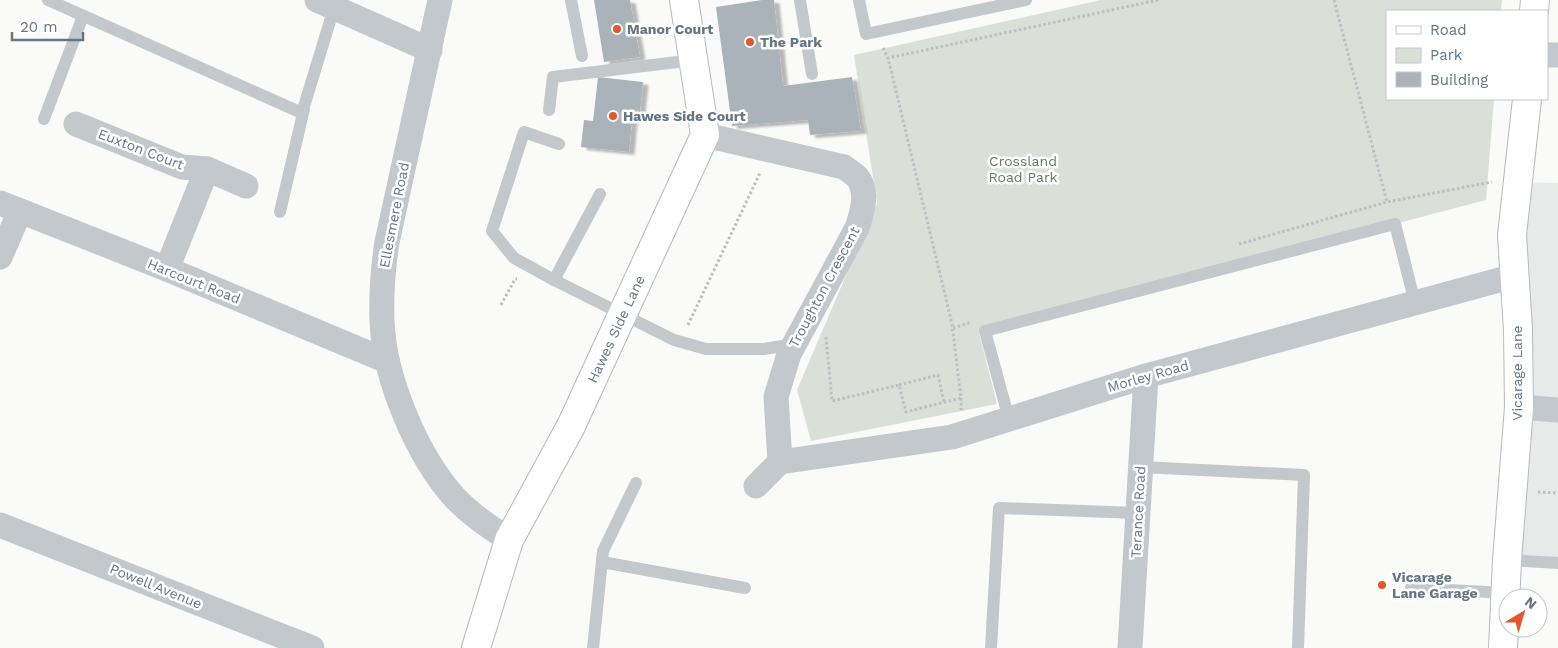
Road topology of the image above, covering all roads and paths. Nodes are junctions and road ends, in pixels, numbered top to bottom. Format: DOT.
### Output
graph roads {
  1 [pos="48,0"];
  2 [pos="440,0"];
  3 [pos="571,0"];
  4 [pos="684,0"];
  5 [pos="800,0"];
  6 [pos="859,0"];
  7 [pos="1026,0"];
  8 [pos="1158,0"];
  9 [pos="1334,0"];
  10 [pos="326,4"];
  11 [pos="83,16"];
  12 [pos="875,32"];
  13 [pos="430,50"];
  14 [pos="582,56"];
  15 [pos="888,58"];
  16 [pos="694,60"];
  17 [pos="812,74"];
  18 [pos="1527,100"];
  19 [pos="304,109"];
  20 [pos="549,110"];
  21 [pos="44,119"];
  22 [pos="76,124"];
  23 [pos="705,135"];
  24 [pos="559,144"];
  25 [pos="772,150"];
  26 [pos="207,170"];
  27 [pos="246,186"];
  28 [pos="600,194"];
  29 [pos="1388,202"];
  30 [pos="10,207"];
  31 [pos="280,212"];
  32 [pos="0,257"];
  33 [pos="167,269"];
  34 [pos="1514,276"];
  35 [pos="515,279"];
  36 [pos="554,280"];
  37 [pos="820,297"];
  38 [pos="1415,303"];
  39 [pos="501,305"];
  40 [pos="622,315"];
  41 [pos="680,342"];
  42 [pos="794,344"];
  43 [pos="387,361"];
  44 [pos="1146,376"];
  45 [pos="898,385"];
  46 [pos="944,402"];
  47 [pos="1519,407"];
  48 [pos="1558,410"];
  49 [pos="1009,419"];
  50 [pos="780,462"];
  51 [pos="1141,467"];
  52 [pos="636,482"];
  53 [pos="756,486"];
  54 [pos="1138,513"];
  55 [pos="0,525"];
  56 [pos="509,540"];
  57 [pos="1507,560"];
  58 [pos="602,562"];
  59 [pos="1558,563"];
  60 [pos="745,588"];
  61 [pos="1411,588"];
  62 [pos="1506,588"];
  63 [pos="1498,592"];
  64 [pos="312,648"];
  65 [pos="476,648"];
  66 [pos="594,648"];
  67 [pos="991,648"];
  68 [pos="1130,648"];
  69 [pos="1298,648"];
  1 -- 11 [label="lane"];
  2 -- 13 [label="street, Ellesmere Road"];
  3 -- 14 [label="lane"];
  4 -- 16 [label="main road"];
  5 -- 17 [label="lane"];
  6 -- 12 [label="lane"];
  7 -- 12 [label="lane"];
  8 -- 15 [label="path"];
  9 -- 29 [label="path"];
  10 -- 13 [label="street"];
  10 -- 19 [label="lane"];
  11 -- 19 [label="lane"];
  11 -- 21 [label="lane"];
  12 -- 15 [label="path"];
  13 -- 43 [label="street, Ellesmere Road"];
  15 -- 46 [label="path"];
  16 -- 20 [label="lane"];
  16 -- 23 [label="main road"];
  18 -- 34 [label="main road, Vicarage Lane"];
  19 -- 31 [label="lane"];
  22 -- 26 [label="street, Euxton Court"];
  23 -- 25 [label="street, Troughton Crescent"];
  23 -- 40 [label="main road, Hawes Side Lane"];
  24 -- 36 [label="lane"];
  25 -- 37 [label="street, Troughton Crescent"];
  25 -- 41 [label="path"];
  26 -- 27 [label="street, Euxton Court"];
  26 -- 33 [label="street"];
  28 -- 36 [label="lane"];
  30 -- 32 [label="street"];
  30 -- 33 [label="street, Harcourt Road"];
  33 -- 43 [label="street, Harcourt Road"];
  34 -- 38 [label="street, Morley Road"];
  34 -- 47 [label="main road, Vicarage Lane"];
  35 -- 39 [label="path"];
  36 -- 40 [label="lane"];
  37 -- 42 [label="street, Troughton Crescent"];
  37 -- 45 [label="path"];
  38 -- 44 [label="street, Morley Road"];
  38 -- 49 [label="lane"];
  40 -- 41 [label="lane"];
  40 -- 56 [label="main road, Hawes Side Lane"];
  41 -- 42 [label="lane"];
  42 -- 50 [label="street, Troughton Crescent"];
  43 -- 56 [label="street, Ellesmere Road"];
  44 -- 49 [label="street, Morley Road"];
  44 -- 51 [label="street, Terance Road"];
  45 -- 46 [label="path"];
  45 -- 46 [label="path"];
  47 -- 48 [label="street"];
  47 -- 57 [label="main road, Vicarage Lane"];
  49 -- 50 [label="street, Morley Road"];
  50 -- 53 [label="street"];
  51 -- 54 [label="street, Terance Road"];
  51 -- 69 [label="lane"];
  52 -- 58 [label="lane"];
  54 -- 67 [label="lane"];
  54 -- 68 [label="street, Terance Road"];
  55 -- 64 [label="street, Powell Avenue"];
  56 -- 65 [label="main road, Hawes Side Lane"];
  57 -- 59 [label="lane"];
  57 -- 62 [label="main road, Vicarage Lane"];
  58 -- 60 [label="lane"];
  58 -- 66 [label="lane"];
  61 -- 63 [label="lane"];
}
